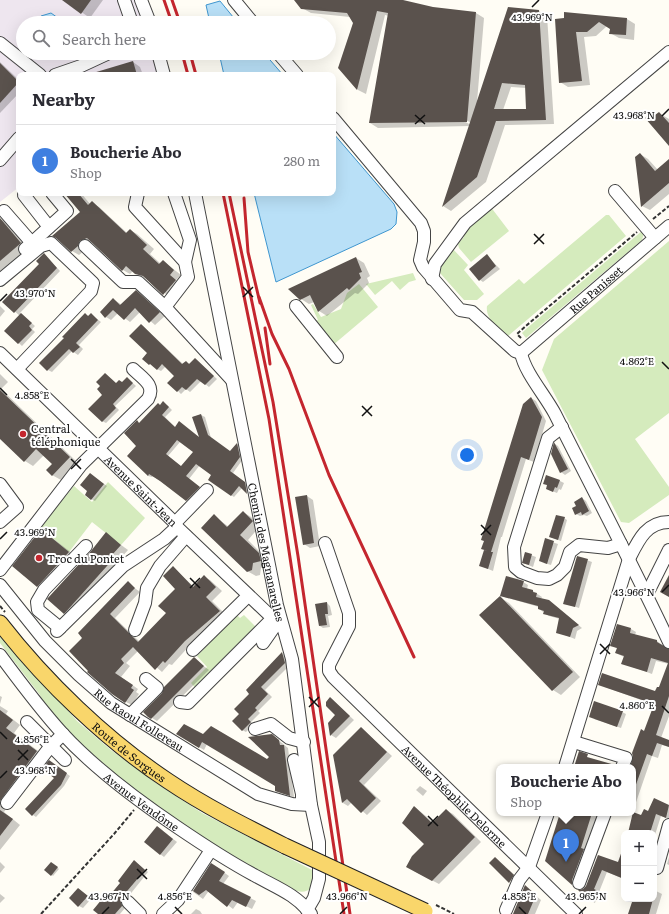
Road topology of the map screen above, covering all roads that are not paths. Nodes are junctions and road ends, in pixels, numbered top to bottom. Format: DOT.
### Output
graph roads {
  1 [pos="124,0"];
  2 [pos="141,0"];
  3 [pos="234,0"];
  4 [pos="130,16"];
  5 [pos="147,16"];
  6 [pos="247,16"];
  7 [pos="0,42"];
  8 [pos="669,52"];
  9 [pos="16,55"];
  10 [pos="22,60"];
  11 [pos="94,60"];
  12 [pos="160,60"];
  13 [pos="284,60"];
  14 [pos="36,72"];
  15 [pos="69,72"];
  16 [pos="163,72"];
  17 [pos="294,72"];
  18 [pos="336,122"];
  19 [pos="16,141"];
  20 [pos="0,160"];
  21 [pos="615,191"];
  22 [pos="25,196"];
  23 [pos="54,196"];
  24 [pos="137,196"];
  25 [pos="175,196"];
  26 [pos="196,196"];
  27 [pos="4,211"];
  28 [pos="669,226"];
  29 [pos="49,227"];
  30 [pos="655,238"];
  31 [pos="32,243"];
  32 [pos="85,246"];
  33 [pos="185,262"];
  34 [pos="0,271"];
  35 [pos="432,279"];
  36 [pos="0,280"];
  37 [pos="296,306"];
  38 [pos="165,307"];
  39 [pos="525,350"];
  40 [pos="0,353"];
  41 [pos="337,357"];
  42 [pos="17,369"];
  43 [pos="133,369"];
  44 [pos="231,379"];
  45 [pos="562,427"];
  46 [pos="98,450"];
  47 [pos="0,484"];
  48 [pos="207,490"];
  49 [pos="0,522"];
  50 [pos="669,522"];
  51 [pos="176,525"];
  52 [pos="186,536"];
  53 [pos="325,543"];
  54 [pos="621,544"];
  55 [pos="86,546"];
  56 [pos="669,550"];
  57 [pos="629,559"];
  58 [pos="0,570"];
  59 [pos="0,584"];
  60 [pos="647,594"];
  61 [pos="248,596"];
  62 [pos="5,620"];
  63 [pos="277,623"];
  64 [pos="135,630"];
  65 [pos="669,642"];
  66 [pos="263,643"];
  67 [pos="193,650"];
  68 [pos="0,655"];
  69 [pos="146,679"];
  70 [pos="180,702"];
  71 [pos="130,715"];
  72 [pos="27,722"];
  73 [pos="254,729"];
  74 [pos="64,734"];
  75 [pos="304,742"];
  76 [pos="574,742"];
  77 [pos="50,747"];
  78 [pos="65,760"];
  79 [pos="294,760"];
  80 [pos="566,764"];
  81 [pos="623,764"];
  82 [pos="7,803"];
  83 [pos="307,805"];
  84 [pos="547,816"];
  85 [pos="604,816"];
  86 [pos="669,825"];
  87 [pos="211,850"];
  88 [pos="529,867"];
  89 [pos="657,868"];
  90 [pos="579,883"];
  91 [pos="128,902"];
  92 [pos="506,910"];
  93 [pos="309,912"];
  94 [pos="428,913"];
  95 [pos="140,914"];
  96 [pos="163,914"];
  97 [pos="576,914"];
  1 -- 4 [label="street"];
  2 -- 5 [label="street"];
  3 -- 6 [label="street"];
  7 -- 9 [label="street"];
  8 -- 35 [label="street"];
  10 -- 14 [label="street"];
  11 -- 15 [label="street"];
  12 -- 16 [label="street"];
  13 -- 17 [label="street"];
  18 -- 35 [label="street"];
  19 -- 20 [label="street"];
  21 -- 30 [label="street"];
  22 -- 29 [label="street"];
  23 -- 29 [label="street"];
  24 -- 33 [label="street"];
  25 -- 33 [label="street"];
  26 -- 44 [label="street, Chemin des Magnanarelles"];
  27 -- 31 [label="street"];
  28 -- 30 [label="street, Rue Panisset"];
  29 -- 31 [label="street"];
  30 -- 39 [label="street, Rue Panisset"];
  31 -- 34 [label="street"];
  32 -- 38 [label="street"];
  33 -- 38 [label="street"];
  35 -- 39 [label="street"];
  36 -- 42 [label="street"];
  37 -- 41 [label="street"];
  38 -- 44 [label="street"];
  39 -- 45 [label="street"];
  40 -- 42 [label="street, Avenue Saint-Jean"];
  42 -- 46 [label="street, Avenue Saint-Jean"];
  43 -- 46 [label="street"];
  44 -- 63 [label="street, Chemin des Magnanarelles"];
  45 -- 54 [label="street"];
  45 -- 54 [label="street"];
  46 -- 51 [label="street, Avenue Saint-Jean"];
  46 -- 58 [label="street"];
  47 -- 49 [label="street"];
  48 -- 51 [label="street"];
  50 -- 57 [label="street"];
  51 -- 52 [label="street, Avenue Saint-Jean"];
  51 -- 55 [label="street"];
  52 -- 61 [label="street, Avenue Saint-Jean"];
  52 -- 64 [label="street"];
  53 -- 88 [label="street, Avenue Théophile Delorme"];
  54 -- 57 [label="street"];
  56 -- 60 [label="street"];
  57 -- 60 [label="street"];
  57 -- 76 [label="street"];
  59 -- 71 [label="street, Rue Raoul Follereau"];
  60 -- 65 [label="street"];
  61 -- 63 [label="street, Avenue Saint-Jean"];
  61 -- 67 [label="street"];
  62 -- 94 [label="main road, Route de Sorgues, bridge"];
  63 -- 66 [label="street"];
  63 -- 70 [label="street"];
  63 -- 75 [label="street, Chemin des Magnanarelles"];
  68 -- 74 [label="street, Avenue Vendôme"];
  69 -- 71 [label="street"];
  71 -- 83 [label="street, Rue Raoul Follereau"];
  72 -- 77 [label="street"];
  73 -- 75 [label="street"];
  74 -- 77 [label="street"];
  74 -- 87 [label="street, Avenue Vendôme"];
  75 -- 83 [label="street, Chemin des Magnanarelles"];
  76 -- 80 [label="street"];
  76 -- 81 [label="street"];
  77 -- 78 [label="street"];
  77 -- 82 [label="street"];
  79 -- 83 [label="street"];
  83 -- 93 [label="street, Chemin des Magnanarelles"];
  84 -- 88 [label="street"];
  85 -- 90 [label="street"];
  86 -- 89 [label="street"];
  87 -- 93 [label="street, Avenue Vendôme"];
  87 -- 96 [label="street"];
  88 -- 92 [label="street"];
  88 -- 97 [label="street, Avenue Théophile Delorme"];
  91 -- 95 [label="street"];
}
